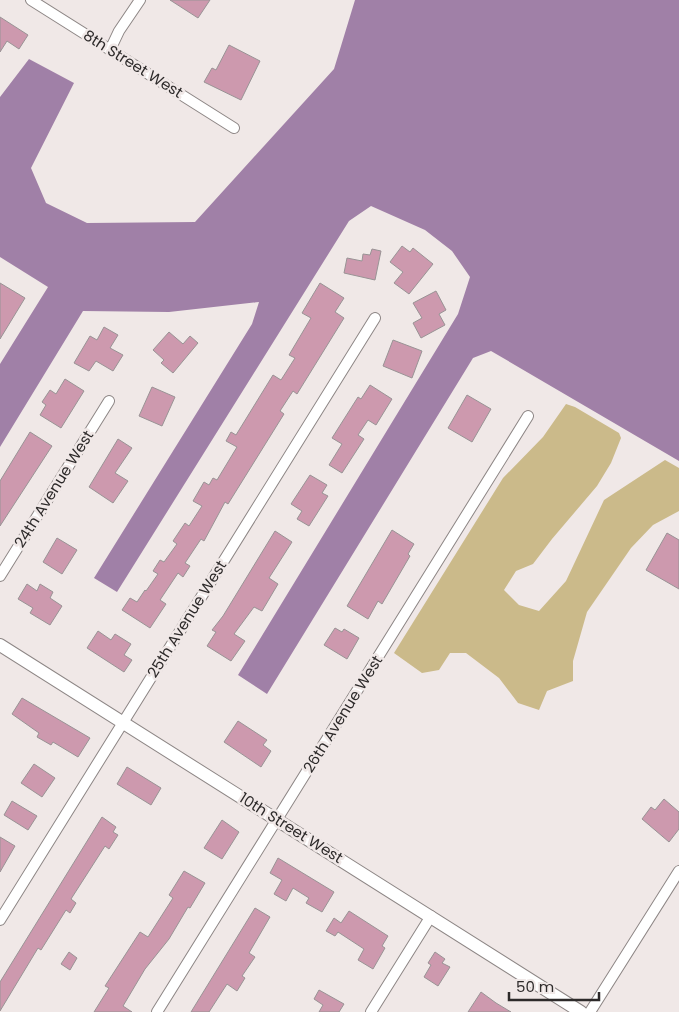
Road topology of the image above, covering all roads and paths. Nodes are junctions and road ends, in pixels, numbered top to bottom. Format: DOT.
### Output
graph roads {
  1 [pos="31,0"];
  2 [pos="140,0"];
  3 [pos="110,50"];
  4 [pos="234,128"];
  5 [pos="375,318"];
  6 [pos="109,401"];
  7 [pos="528,416"];
  8 [pos="0,576"];
  9 [pos="0,645"];
  10 [pos="123,722"];
  11 [pos="277,820"];
  12 [pos="679,871"];
  13 [pos="431,916"];
  14 [pos="0,920"];
  15 [pos="157,1012"];
  16 [pos="371,1012"];
  17 [pos="581,1012"];
  18 [pos="590,1012"];
  1 -- 3 [label="street, 8th Street West"];
  2 -- 3 [label="street"];
  3 -- 4 [label="street, 8th Street West"];
  5 -- 10 [label="street, 25th Avenue West"];
  6 -- 8 [label="street, 24th Avenue West"];
  7 -- 11 [label="street, 26th Avenue West"];
  9 -- 10 [label="street, 10th Street West"];
  10 -- 11 [label="street, 10th Street West"];
  10 -- 14 [label="street, 25th Avenue West"];
  11 -- 13 [label="street, 10th Street West"];
  11 -- 15 [label="street, 26th Avenue West"];
  12 -- 18 [label="street"];
  13 -- 16 [label="street"];
  13 -- 17 [label="street, 10th Street West"];
}
